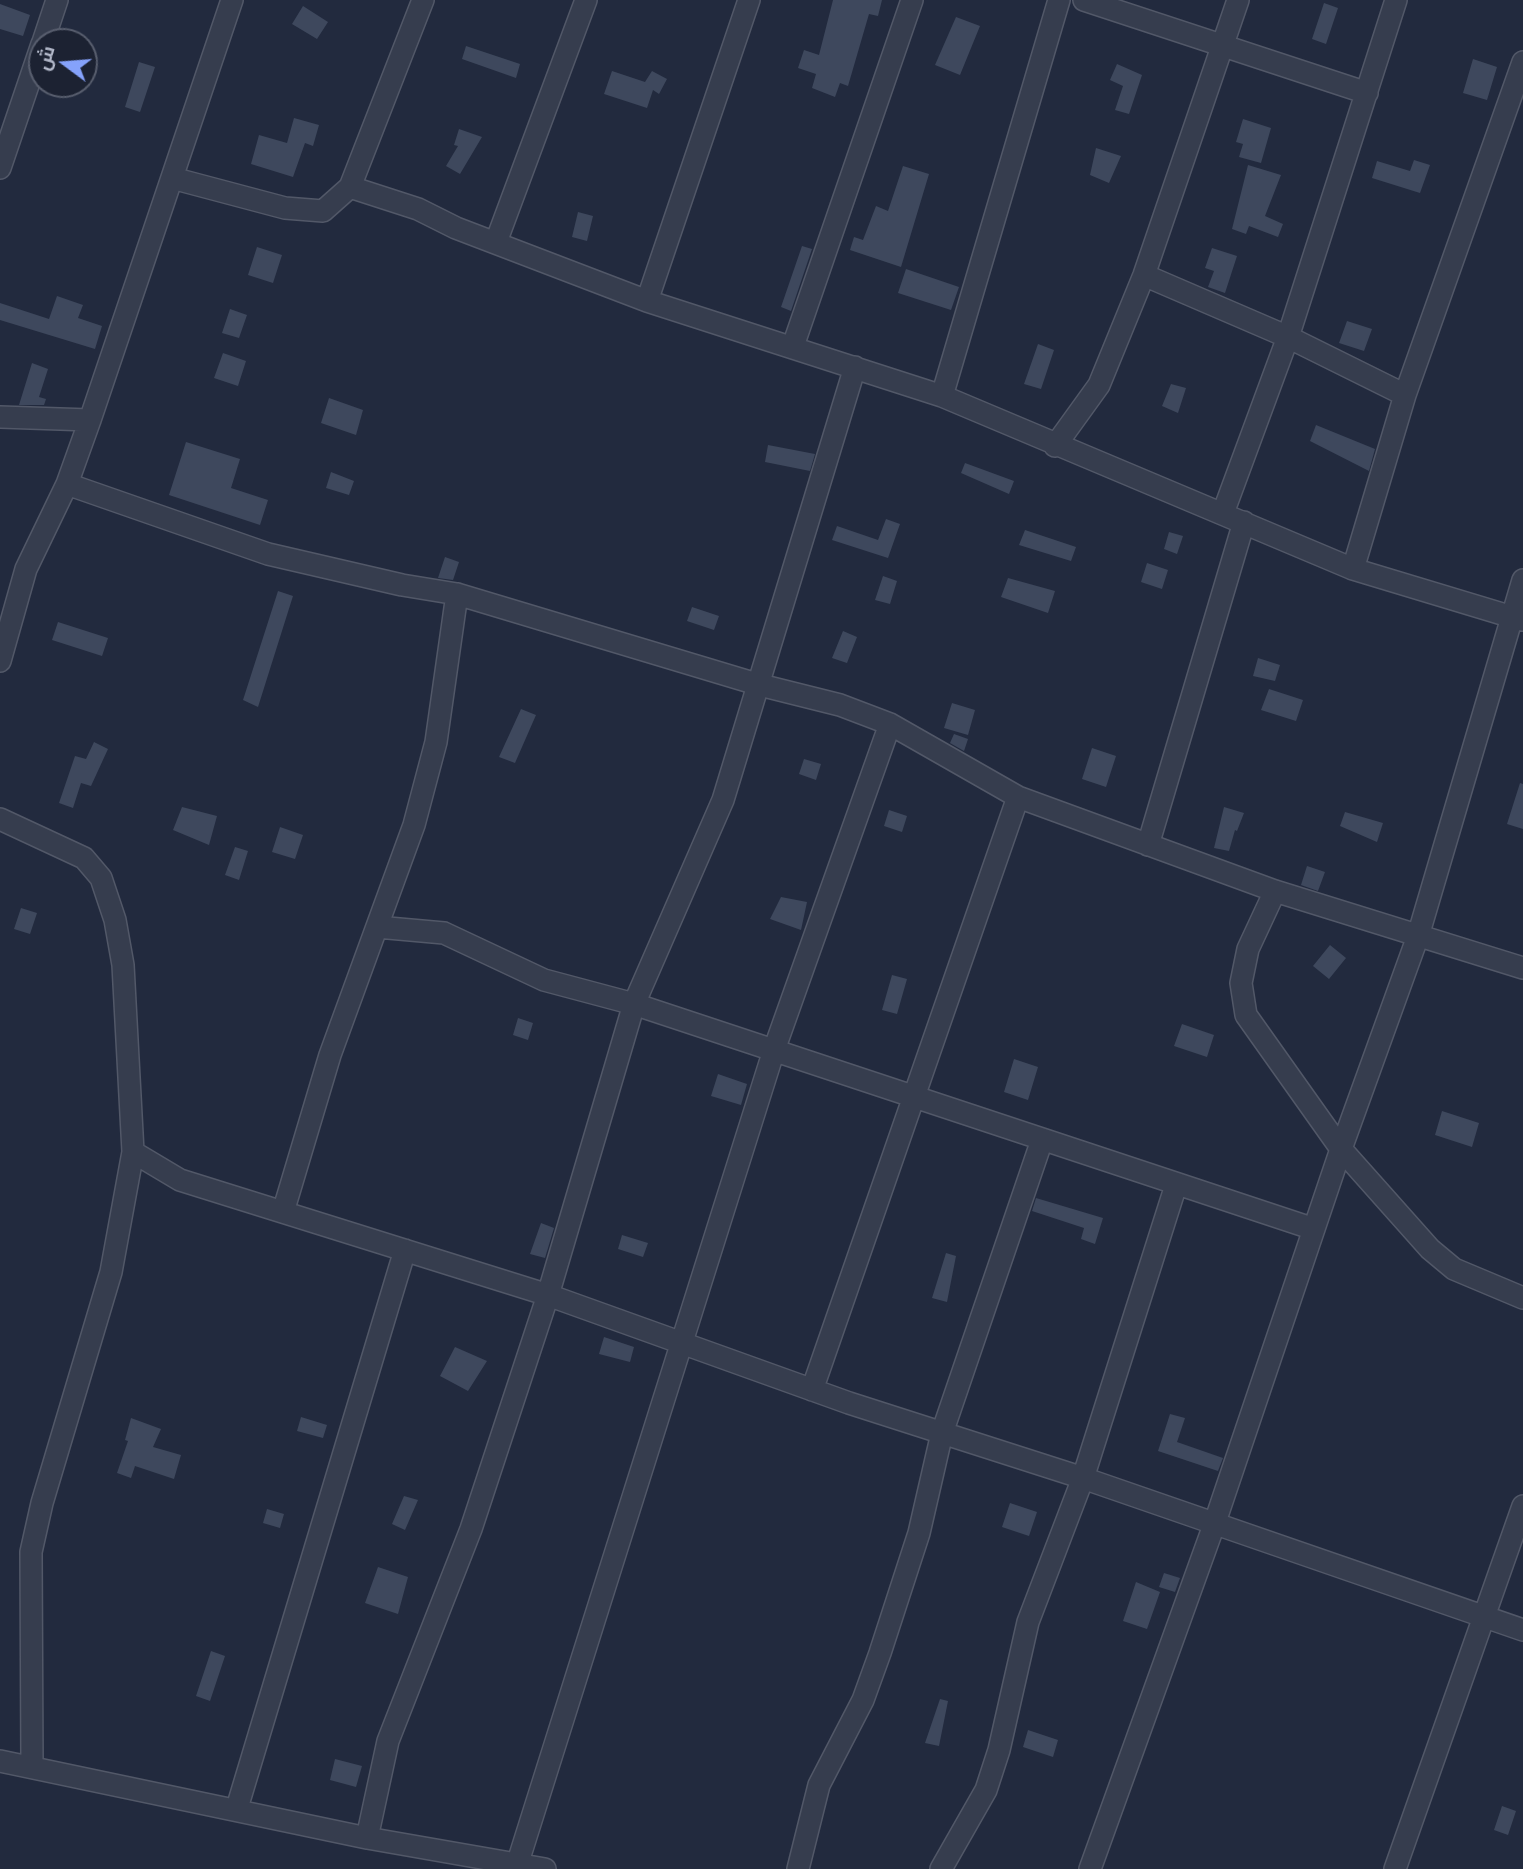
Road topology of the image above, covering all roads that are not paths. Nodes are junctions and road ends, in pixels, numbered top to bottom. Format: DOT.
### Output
graph roads {
  1 [pos="57,0"];
  2 [pos="232,0"];
  3 [pos="423,0"];
  4 [pos="586,0"];
  5 [pos="749,0"];
  6 [pos="912,0"];
  7 [pos="1059,0"];
  8 [pos="1084,0"];
  9 [pos="1238,0"];
  10 [pos="1396,0"];
  11 [pos="47,28"];
  12 [pos="1223,45"];
  13 [pos="1523,62"];
  14 [pos="28,85"];
  15 [pos="1367,93"];
  16 [pos="0,168"];
  17 [pos="172,178"];
  18 [pos="350,187"];
  19 [pos="496,242"];
  20 [pos="1144,275"];
  21 [pos="647,301"];
  22 [pos="1288,337"];
  23 [pos="793,346"];
  24 [pos="855,367"];
  25 [pos="1405,395"];
  26 [pos="942,396"];
  27 [pos="0,417"];
  28 [pos="90,420"];
  29 [pos="1055,446"];
  30 [pos="67,484"];
  31 [pos="1223,513"];
  32 [pos="1244,522"];
  33 [pos="1353,569"];
  34 [pos="1523,580"];
  35 [pos="457,594"];
  36 [pos="1517,619"];
  37 [pos="0,661"];
  38 [pos="760,685"];
  39 [pos="890,724"];
  40 [pos="1018,797"];
  41 [pos="0,819"];
  42 [pos="1148,845"];
  43 [pos="1275,891"];
  44 [pos="377,926"];
  45 [pos="1418,936"];
  46 [pos="1523,968"];
  47 [pos="634,1004"];
  48 [pos="774,1050"];
  49 [pos="915,1097"];
  50 [pos="1042,1140"];
  51 [pos="1341,1149"];
  52 [pos="133,1152"];
  53 [pos="1175,1185"];
  54 [pos="284,1212"];
  55 [pos="1314,1229"];
  56 [pos="405,1250"];
  57 [pos="548,1295"];
  58 [pos="1523,1298"];
  59 [pos="683,1344"];
  60 [pos="812,1390"];
  61 [pos="942,1433"];
  62 [pos="1083,1478"];
  63 [pos="1523,1506"];
  64 [pos="1214,1525"];
  65 [pos="1485,1615"];
  66 [pos="1523,1630"];
  67 [pos="0,1761"];
  68 [pos="32,1765"];
  69 [pos="237,1808"];
  70 [pos="367,1838"];
  71 [pos="517,1865"];
  72 [pos="545,1869"];
  73 [pos="798,1869"];
  74 [pos="941,1869"];
  75 [pos="1090,1869"];
  76 [pos="1395,1869"];
  1 -- 11 [label="street"];
  2 -- 17 [label="street"];
  3 -- 18 [label="street"];
  4 -- 19 [label="street"];
  5 -- 21 [label="street"];
  6 -- 23 [label="street"];
  7 -- 26 [label="street"];
  8 -- 12 [label="street"];
  9 -- 12 [label="street"];
  10 -- 15 [label="street"];
  12 -- 15 [label="street"];
  12 -- 20 [label="street"];
  13 -- 25 [label="street"];
  14 -- 16 [label="street"];
  15 -- 22 [label="street"];
  17 -- 18 [label="street"];
  17 -- 28 [label="street"];
  18 -- 19 [label="street"];
  19 -- 21 [label="street"];
  20 -- 22 [label="street"];
  20 -- 29 [label="street"];
  21 -- 23 [label="street"];
  22 -- 25 [label="street"];
  22 -- 31 [label="street"];
  23 -- 24 [label="street"];
  24 -- 26 [label="street"];
  24 -- 38 [label="street"];
  25 -- 33 [label="street"];
  26 -- 29 [label="street"];
  27 -- 28 [label="street"];
  28 -- 30 [label="street"];
  29 -- 31 [label="street"];
  30 -- 35 [label="street"];
  30 -- 37 [label="street"];
  31 -- 32 [label="street"];
  32 -- 33 [label="street"];
  32 -- 42 [label="street"];
  33 -- 36 [label="street"];
  34 -- 36 [label="street"];
  35 -- 38 [label="street"];
  35 -- 44 [label="street"];
  36 -- 45 [label="street"];
  38 -- 39 [label="street"];
  38 -- 47 [label="street"];
  39 -- 40 [label="street"];
  39 -- 48 [label="street"];
  40 -- 42 [label="street"];
  40 -- 49 [label="street"];
  41 -- 52 [label="street"];
  42 -- 43 [label="street"];
  43 -- 45 [label="street"];
  43 -- 51 [label="street"];
  44 -- 47 [label="street"];
  44 -- 54 [label="street"];
  45 -- 46 [label="street"];
  45 -- 51 [label="street"];
  47 -- 48 [label="street"];
  47 -- 57 [label="street"];
  48 -- 49 [label="street"];
  48 -- 59 [label="street"];
  49 -- 50 [label="street"];
  49 -- 60 [label="street"];
  50 -- 53 [label="street"];
  50 -- 61 [label="street"];
  51 -- 55 [label="street"];
  51 -- 58 [label="street"];
  52 -- 54 [label="street"];
  52 -- 68 [label="street"];
  53 -- 55 [label="street"];
  53 -- 62 [label="street"];
  54 -- 56 [label="street"];
  55 -- 64 [label="street"];
  56 -- 57 [label="street"];
  56 -- 69 [label="street"];
  57 -- 59 [label="street"];
  57 -- 70 [label="street"];
  59 -- 60 [label="street"];
  59 -- 71 [label="street"];
  60 -- 61 [label="street"];
  61 -- 62 [label="street"];
  61 -- 73 [label="street"];
  62 -- 64 [label="street"];
  62 -- 74 [label="street"];
  63 -- 65 [label="street"];
  64 -- 65 [label="street"];
  64 -- 75 [label="street"];
  65 -- 66 [label="street"];
  65 -- 76 [label="street"];
  67 -- 68 [label="street"];
  68 -- 69 [label="street"];
  69 -- 70 [label="street"];
  70 -- 71 [label="street"];
  71 -- 72 [label="street"];
}
